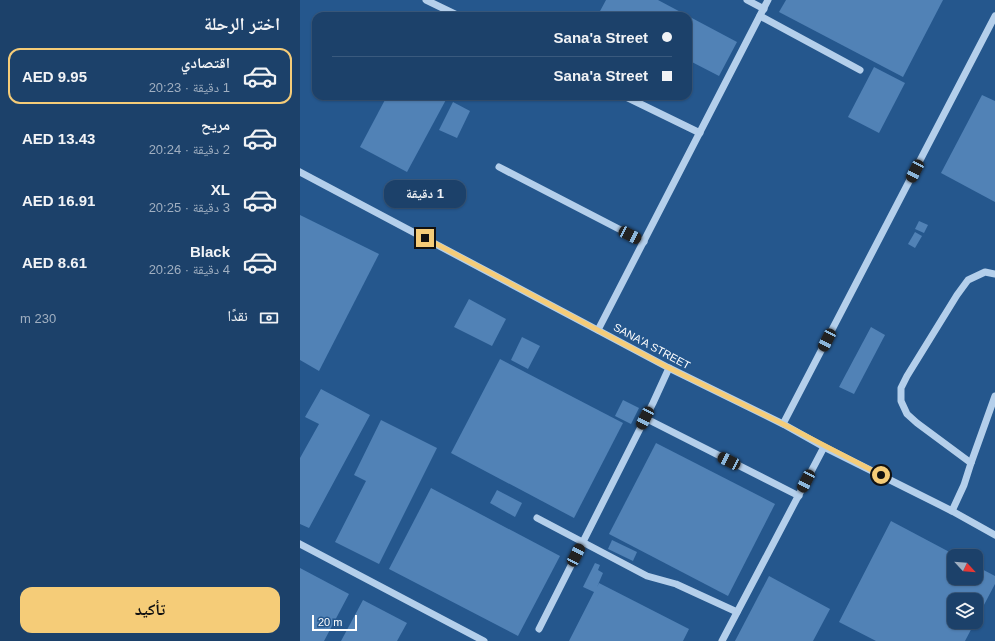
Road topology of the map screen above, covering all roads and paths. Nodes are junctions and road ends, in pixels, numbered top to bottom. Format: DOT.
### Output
graph roads {
  1 [pos="426,0"];
  2 [pos="747,0"];
  3 [pos="768,0"];
  4 [pos="764,9"];
  5 [pos="451,12"];
  6 [pos="760,16"];
  7 [pos="995,16"];
  8 [pos="860,70"];
  9 [pos="632,100"];
  10 [pos="700,133"];
  11 [pos="500,167"];
  12 [pos="300,172"];
  13 [pos="644,242"];
  14 [pos="995,274"];
  15 [pos="598,330"];
  16 [pos="669,368"];
  17 [pos="995,396"];
  18 [pos="645,418"];
  19 [pos="783,424"];
  20 [pos="824,446"];
  21 [pos="971,463"];
  22 [pos="798,496"];
  23 [pos="952,511"];
  24 [pos="537,518"];
  25 [pos="995,535"];
  26 [pos="583,542"];
  27 [pos="300,544"];
  28 [pos="737,612"];
  29 [pos="539,629"];
  30 [pos="484,641"];
  31 [pos="722,641"];
  1 -- 5 [label="street"];
  2 -- 4 [label="street"];
  3 -- 4 [label="street"];
  4 -- 6 [label="street"];
  6 -- 8 [label="street"];
  6 -- 10 [label="street"];
  7 -- 19 [label="street"];
  9 -- 10 [label="street"];
  10 -- 13 [label="street"];
  11 -- 13 [label="street"];
  12 -- 15 [label="street, SANA'A STREET"];
  13 -- 15 [label="street"];
  14 -- 21 [label="street"];
  15 -- 16 [label="street, SANA'A STREET"];
  16 -- 18 [label="street"];
  16 -- 19 [label="street, SANA'A STREET"];
  17 -- 21 [label="street"];
  18 -- 22 [label="street"];
  18 -- 26 [label="street"];
  19 -- 20 [label="street, SANA'A STREET"];
  20 -- 22 [label="street"];
  20 -- 23 [label="street, SANA'A STREET"];
  21 -- 23 [label="street"];
  22 -- 28 [label="street"];
  23 -- 25 [label="street, SANA'A STREET"];
  24 -- 26 [label="street"];
  26 -- 28 [label="street"];
  26 -- 29 [label="street"];
  27 -- 30 [label="street"];
  28 -- 31 [label="street"];
}
